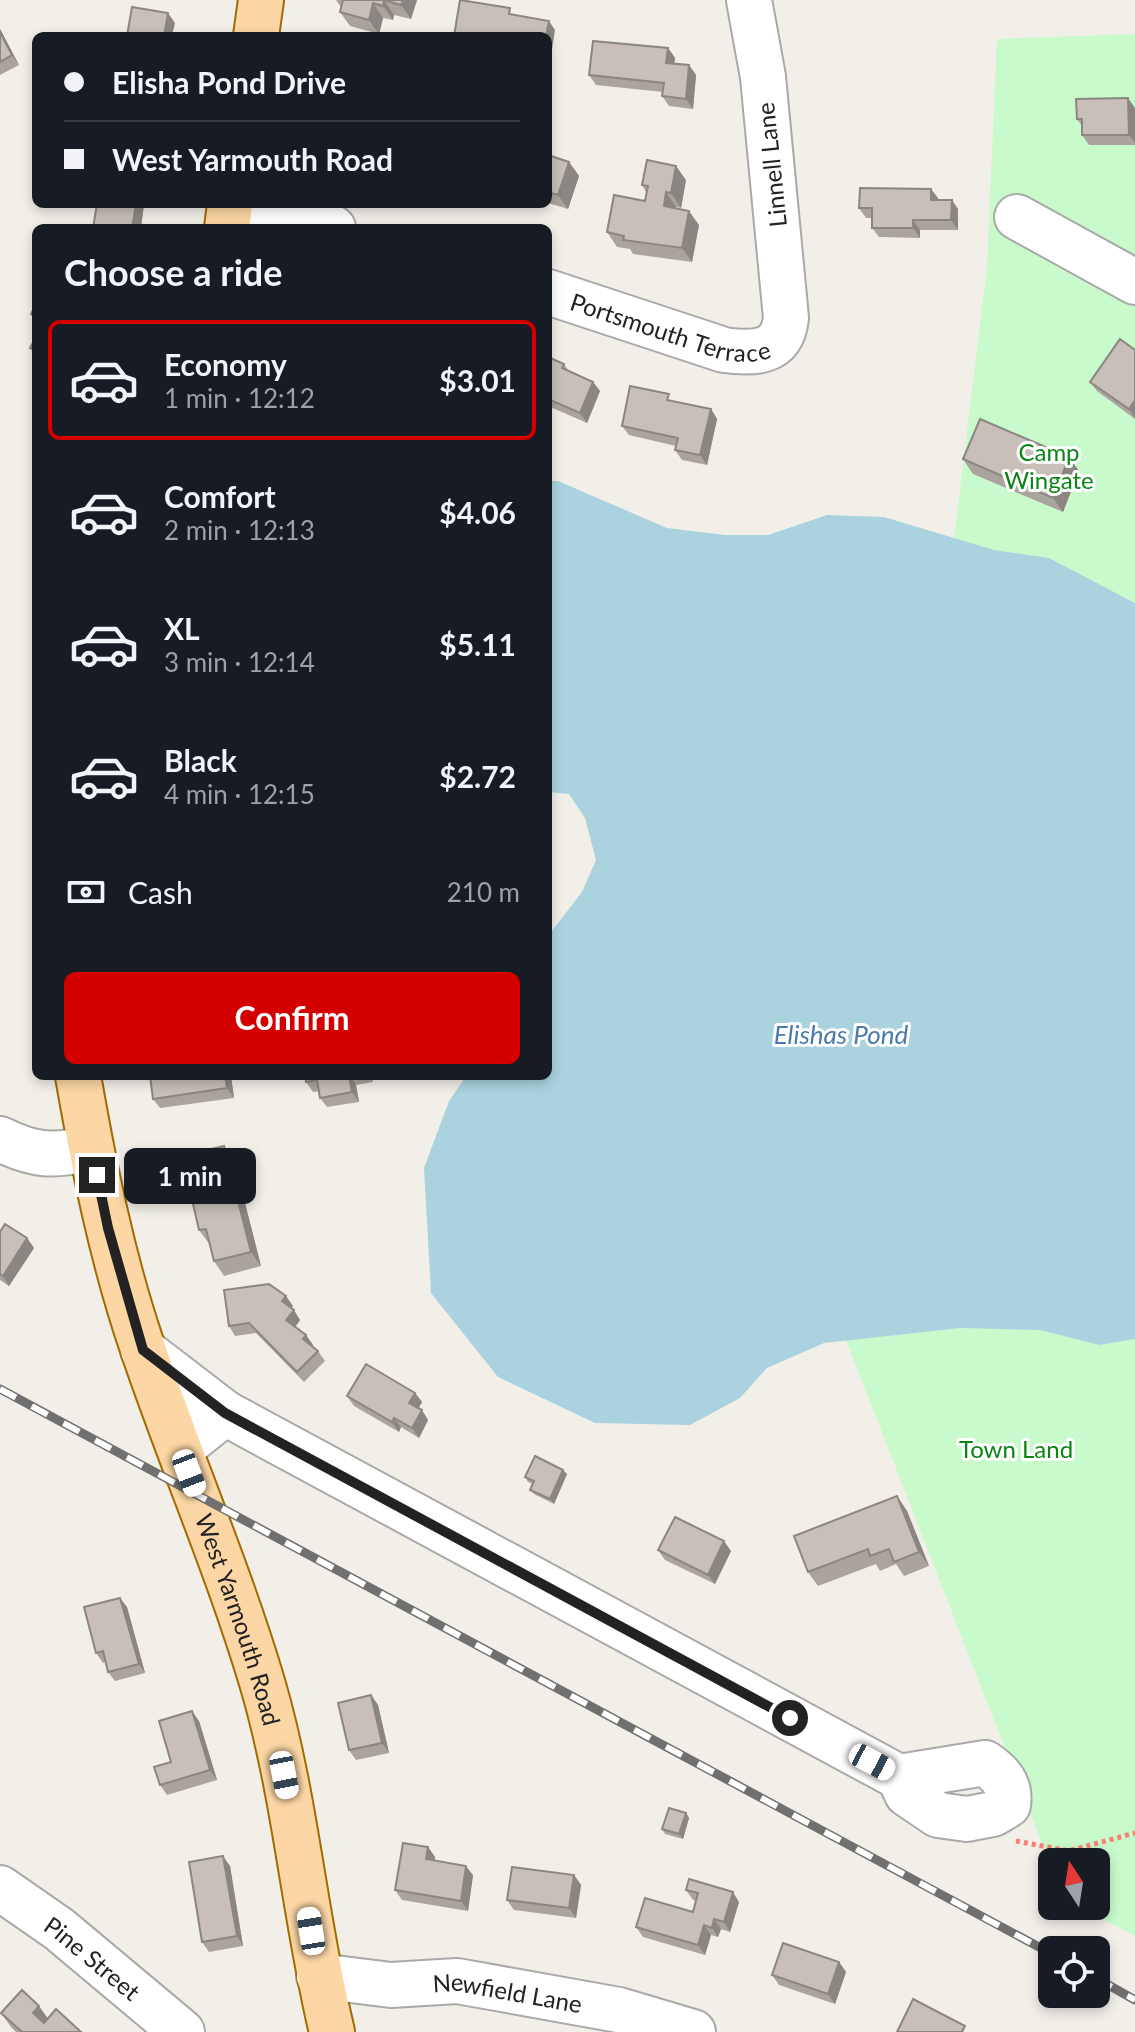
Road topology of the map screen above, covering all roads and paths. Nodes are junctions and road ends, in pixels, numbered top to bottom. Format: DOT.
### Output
graph roads {
  1 [pos="261,0"];
  2 [pos="749,0"];
  3 [pos="257,32"];
  4 [pos="256,208"];
  5 [pos="1017,217"];
  6 [pos="318,224"];
  7 [pos="1135,282"];
  8 [pos="552,293"];
  9 [pos="785,332"];
  10 [pos="79,1080"];
  11 [pos="0,1139"];
  12 [pos="91,1148"];
  13 [pos="143,1350"];
  14 [pos="225,1413"];
  15 [pos="180,1449"];
  16 [pos="993,1814"];
  17 [pos="1135,1833"];
  18 [pos="0,1888"];
  19 [pos="319,1976"];
  20 [pos="182,2032"];
  21 [pos="332,2032"];
  22 [pos="693,2032"];
  1 -- 3 [label="main road"];
  2 -- 9 [label="street, Linnell Lane"];
  4 -- 6 [label="street"];
  5 -- 7 [label="street"];
  8 -- 9 [label="street, Portsmouth Terrace"];
  10 -- 12 [label="main road, West Yarmouth Road"];
  11 -- 12 [label="street"];
  12 -- 13 [label="main road, West Yarmouth Road"];
  13 -- 14 [label="street"];
  13 -- 15 [label="main road, West Yarmouth Road"];
  14 -- 15 [label="street"];
  14 -- 16 [label="street"];
  15 -- 19 [label="main road, West Yarmouth Road"];
  16 -- 17 [label="path"];
  18 -- 20 [label="street, Pine Street"];
  19 -- 21 [label="main road, West Yarmouth Road"];
  19 -- 22 [label="street, Newfield Lane"];
}
